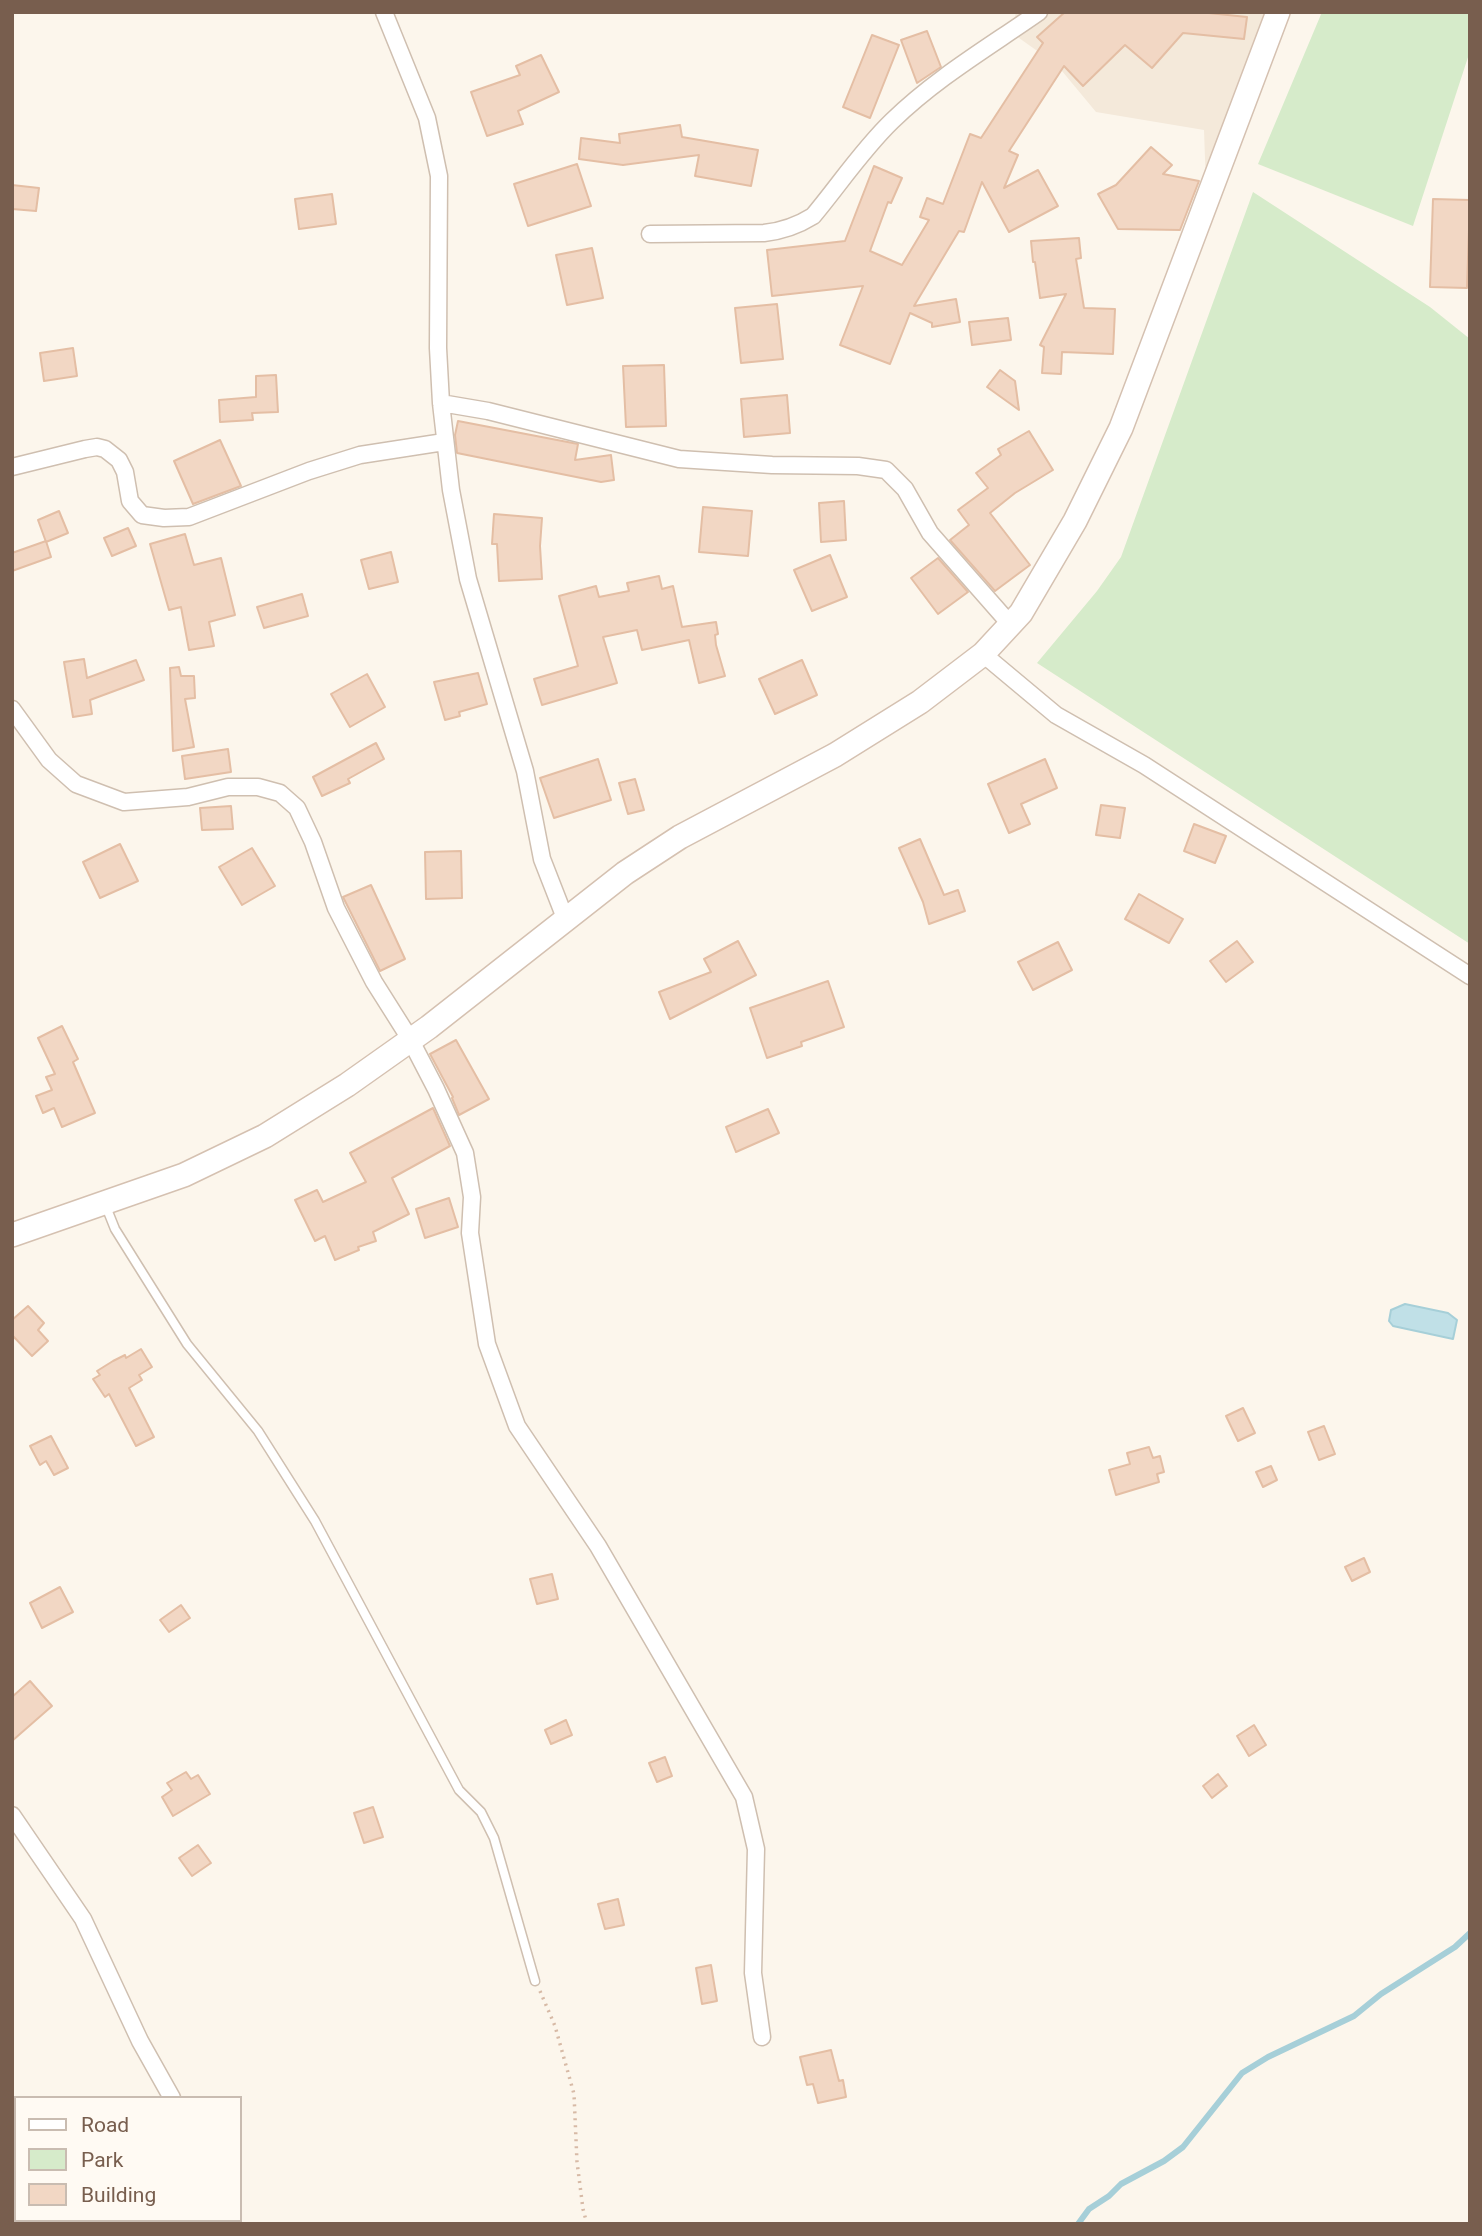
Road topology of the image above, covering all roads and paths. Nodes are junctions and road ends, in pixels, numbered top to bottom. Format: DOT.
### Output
graph roads {
  1 [pos="384,12"];
  2 [pos="1039,12"];
  3 [pos="1278,12"];
  4 [pos="650,234"];
  5 [pos="441,403"];
  6 [pos="444,442"];
  7 [pos="12,467"];
  8 [pos="1010,625"];
  9 [pos="983,654"];
  10 [pos="12,709"];
  11 [pos="565,918"];
  12 [pos="1470,976"];
  13 [pos="410,1039"];
  14 [pos="106,1204"];
  15 [pos="12,1235"];
  16 [pos="12,1815"];
  17 [pos="535,1981"];
  18 [pos="762,2037"];
  19 [pos="171,2096"];
  20 [pos="587,2224"];
  1 -- 5 [label="street"];
  2 -- 4 [label="street"];
  3 -- 8 [label="street"];
  5 -- 6 [label="street"];
  5 -- 8 [label="street"];
  6 -- 7 [label="street"];
  6 -- 11 [label="street"];
  8 -- 9 [label="street"];
  9 -- 11 [label="street"];
  9 -- 12 [label="street"];
  10 -- 13 [label="street"];
  11 -- 13 [label="street"];
  13 -- 14 [label="street"];
  13 -- 18 [label="street"];
  14 -- 15 [label="street"];
  14 -- 17 [label="lane"];
  16 -- 19 [label="street"];
  17 -- 20 [label="path"];
}
